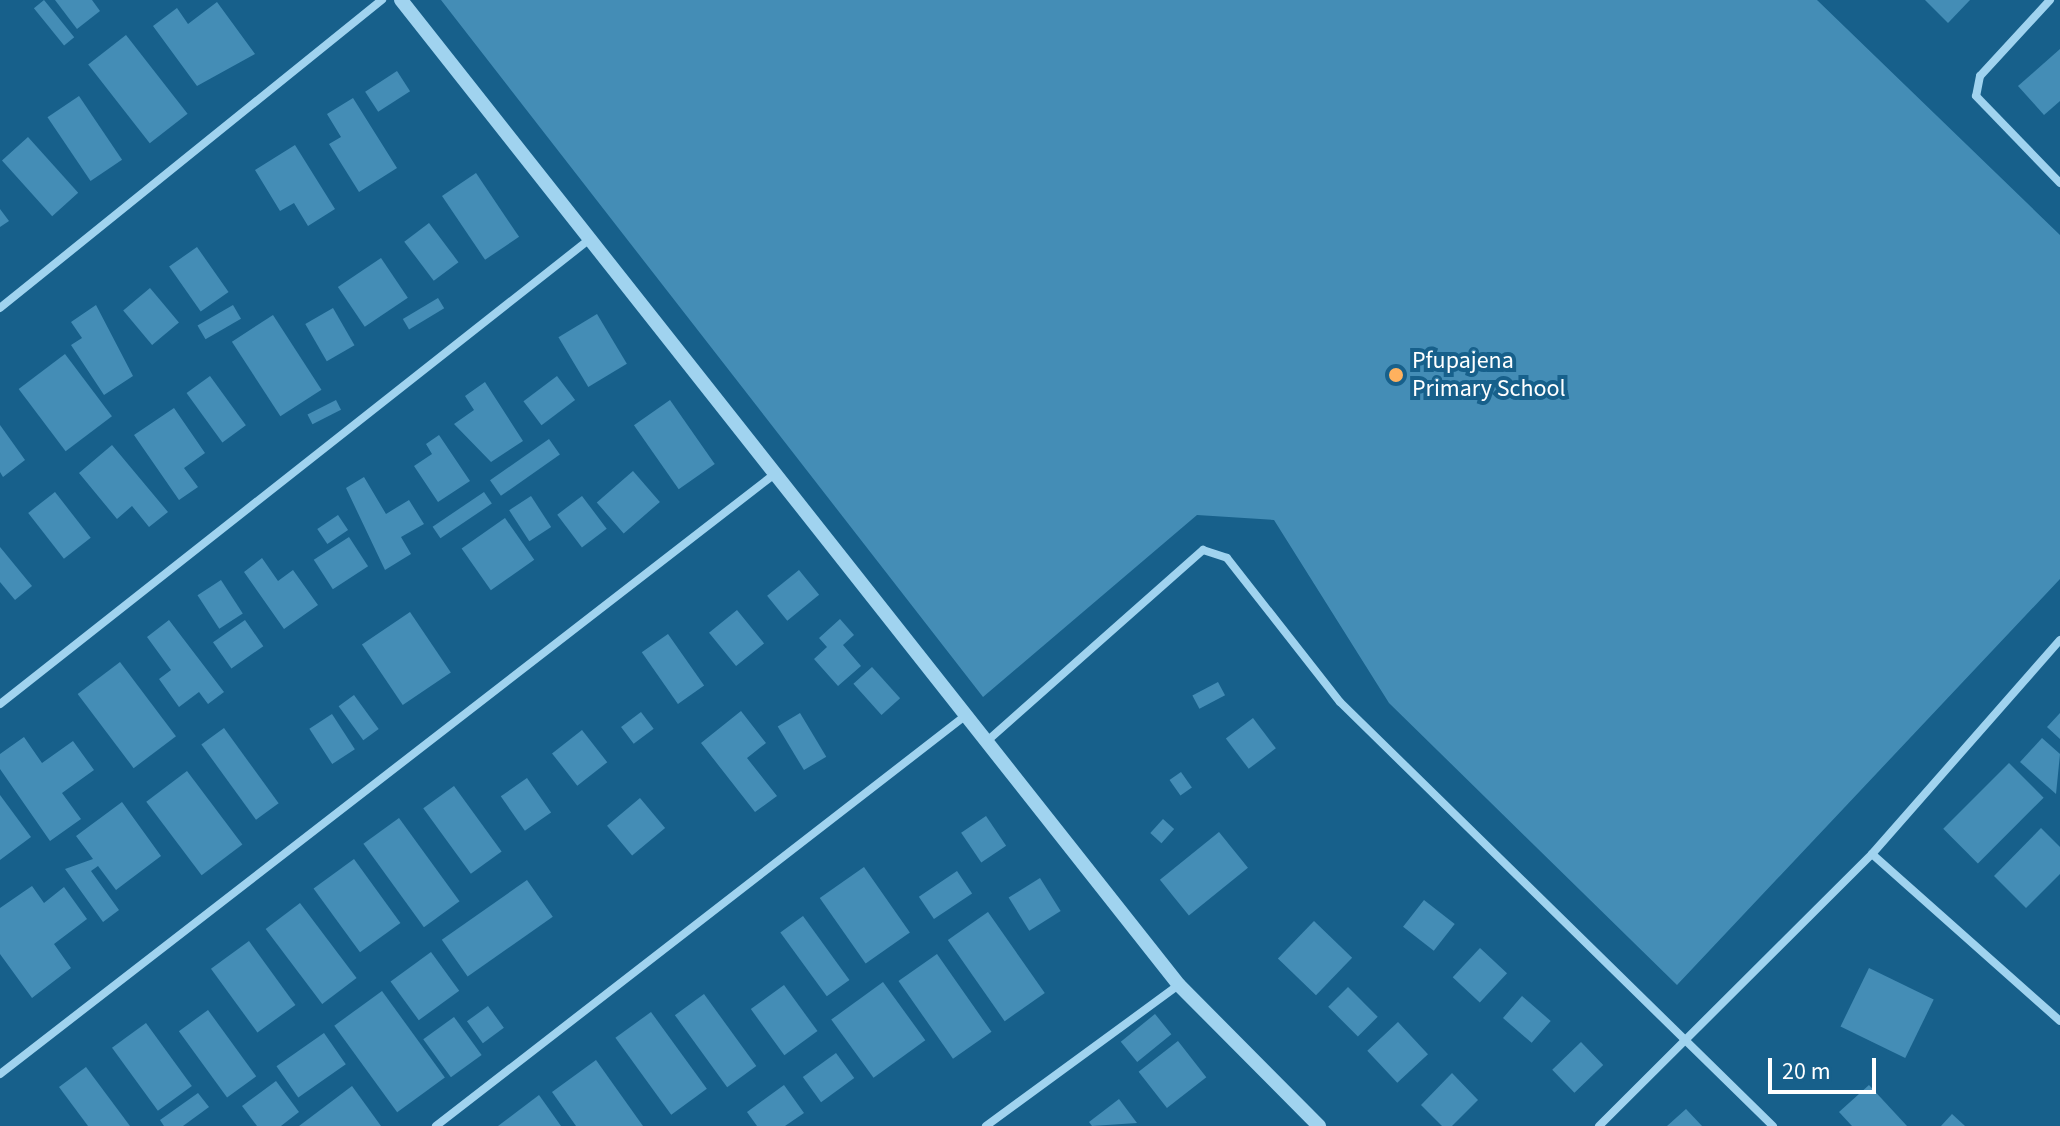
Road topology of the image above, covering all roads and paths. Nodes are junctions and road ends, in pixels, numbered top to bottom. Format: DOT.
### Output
graph roads {
  1 [pos="382,0"];
  2 [pos="401,0"];
  3 [pos="2050,0"];
  4 [pos="2060,183"];
  5 [pos="586,242"];
  6 [pos="0,308"];
  7 [pos="772,476"];
  8 [pos="2060,640"];
  9 [pos="0,704"];
  10 [pos="965,716"];
  11 [pos="985,742"];
  12 [pos="1872,854"];
  13 [pos="1179,985"];
  14 [pos="2060,1021"];
  15 [pos="1688,1041"];
  16 [pos="0,1074"];
  17 [pos="436,1126"];
  18 [pos="986,1126"];
  19 [pos="1319,1126"];
  20 [pos="1599,1126"];
  21 [pos="1773,1126"];
  1 -- 6 [label="street"];
  2 -- 5 [label="street"];
  3 -- 4 [label="street"];
  5 -- 7 [label="street"];
  5 -- 9 [label="street"];
  7 -- 10 [label="street"];
  7 -- 16 [label="street"];
  8 -- 12 [label="street"];
  10 -- 11 [label="street"];
  10 -- 17 [label="street"];
  11 -- 13 [label="street"];
  11 -- 15 [label="street"];
  12 -- 14 [label="street"];
  12 -- 15 [label="street"];
  13 -- 18 [label="street"];
  13 -- 19 [label="street"];
  15 -- 20 [label="street"];
  15 -- 21 [label="street"];
}
